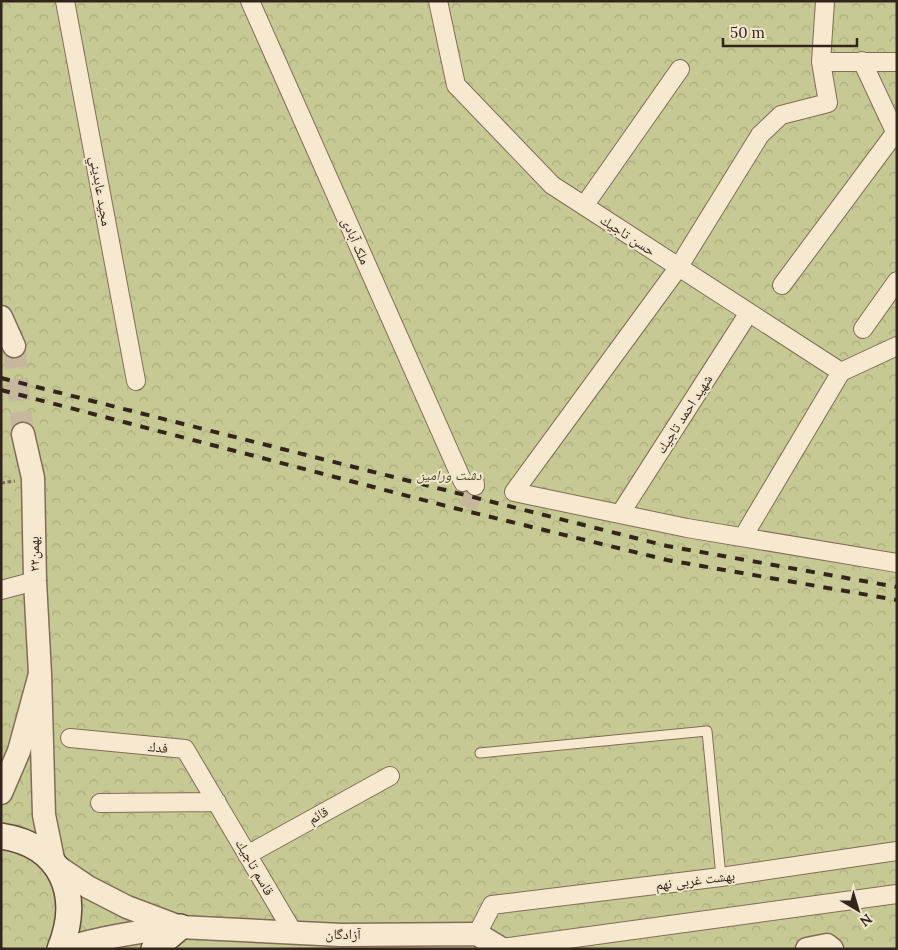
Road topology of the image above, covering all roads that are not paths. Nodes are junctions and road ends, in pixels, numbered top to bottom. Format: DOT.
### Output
graph roads {
  1 [pos="65,1"];
  2 [pos="250,1"];
  3 [pos="438,1"];
  4 [pos="825,1"];
  5 [pos="862,61"];
  6 [pos="821,62"];
  7 [pos="897,62"];
  8 [pos="680,69"];
  9 [pos="896,134"];
  10 [pos="584,206"];
  11 [pos="678,268"];
  12 [pos="897,280"];
  13 [pos="782,285"];
  14 [pos="748,314"];
  15 [pos="1,317"];
  16 [pos="863,329"];
  17 [pos="14,346"];
  18 [pos="897,346"];
  19 [pos="841,372"];
  20 [pos="136,381"];
  21 [pos="23,434"];
  22 [pos="471,484"];
  23 [pos="620,514"];
  24 [pos="743,538"];
  25 [pos="897,563"];
  26 [pos="35,581"];
  27 [pos="1,590"];
  28 [pos="40,674"];
  29 [pos="70,738"];
  30 [pos="19,751"];
  31 [pos="480,753"];
  32 [pos="1,772"];
  33 [pos="390,776"];
  34 [pos="1,793"];
  35 [pos="217,802"];
  36 [pos="100,804"];
  37 [pos="1,836"];
  38 [pos="897,851"];
  39 [pos="247,854"];
  40 [pos="54,864"];
  41 [pos="721,877"];
  42 [pos="897,894"];
  43 [pos="180,927"];
  44 [pos="293,932"];
  45 [pos="477,934"];
  46 [pos="346,942"];
  47 [pos="502,948"];
  48 [pos="61,949"];
  49 [pos="154,949"];
  50 [pos="807,949"];
  51 [pos="832,949"];
  1 -- 20 [label="street, مجيد عابديني"];
  2 -- 22 [label="street, ملک آبادی"];
  3 -- 10 [label="street, حسن تاجيك"];
  4 -- 6 [label="street"];
  5 -- 6 [label="street"];
  5 -- 7 [label="street"];
  5 -- 9 [label="street"];
  6 -- 11 [label="street"];
  8 -- 10 [label="street"];
  9 -- 13 [label="street"];
  10 -- 11 [label="street, حسن تاجيك"];
  11 -- 14 [label="street, حسن تاجيك"];
  11 -- 23 [label="street"];
  12 -- 16 [label="street"];
  14 -- 19 [label="street, حسن تاجيك"];
  14 -- 23 [label="street, شهيد احمد تاجيك"];
  15 -- 17 [label="street"];
  18 -- 19 [label="street"];
  19 -- 24 [label="street"];
  21 -- 26 [label="street, ۲۲بهمن"];
  23 -- 24 [label="street"];
  24 -- 25 [label="street"];
  26 -- 27 [label="street"];
  26 -- 28 [label="street, ۲۲بهمن"];
  28 -- 30 [label="street"];
  28 -- 40 [label="street, ۲۲بهمن"];
  29 -- 35 [label="street, فدك"];
  30 -- 32 [label="street"];
  30 -- 34 [label="street"];
  31 -- 41 [label="lane"];
  33 -- 39 [label="street, قائم"];
  35 -- 36 [label="street"];
  35 -- 39 [label="street, قاسم تاجيك"];
  37 -- 40 [label="main road"];
  38 -- 41 [label="street, بهشت غربی نهم"];
  39 -- 44 [label="street, قاسم تاجيك"];
  40 -- 43 [label="street"];
  40 -- 48 [label="main road"];
  41 -- 45 [label="street, بهشت غربی نهم"];
  42 -- 47 [label="street"];
  43 -- 44 [label="street, آزادگان"];
  43 -- 48 [label="street"];
  43 -- 49 [label="main road"];
  44 -- 46 [label="street, آزادگان"];
  45 -- 46 [label="street, آزادگان"];
  45 -- 47 [label="street, آزادگان"];
  50 -- 51 [label="street"];
}
